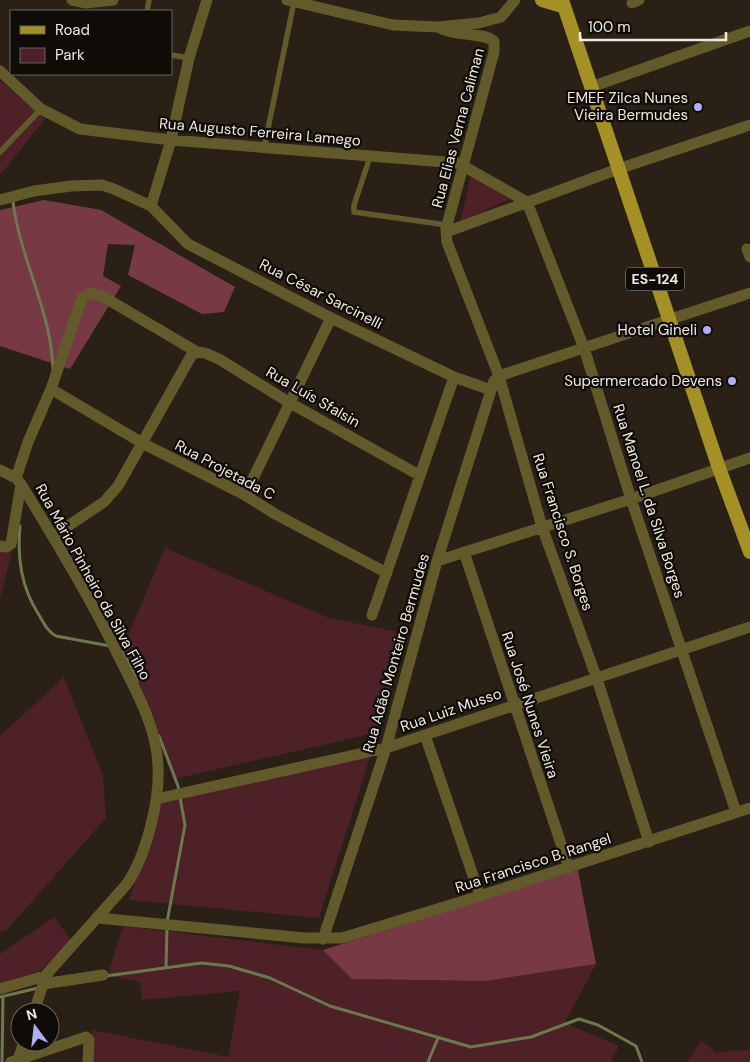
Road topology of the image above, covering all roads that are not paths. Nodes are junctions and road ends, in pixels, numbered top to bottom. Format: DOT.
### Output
graph roads {
  1 [pos="72,0"];
  2 [pos="113,0"];
  3 [pos="207,0"];
  4 [pos="514,0"];
  5 [pos="542,0"];
  6 [pos="290,1"];
  7 [pos="562,3"];
  8 [pos="438,27"];
  9 [pos="750,31"];
  10 [pos="172,55"];
  11 [pos="189,58"];
  12 [pos="0,70"];
  13 [pos="591,87"];
  14 [pos="41,109"];
  15 [pos="750,125"];
  16 [pos="172,140"];
  17 [pos="264,148"];
  18 [pos="0,152"];
  19 [pos="370,157"];
  20 [pos="463,164"];
  21 [pos="618,169"];
  22 [pos="0,200"];
  23 [pos="527,202"];
  24 [pos="151,206"];
  25 [pos="446,229"];
  26 [pos="750,293"];
  27 [pos="331,318"];
  28 [pos="669,320"];
  29 [pos="584,348"];
  30 [pos="194,354"];
  31 [pos="499,376"];
  32 [pos="454,377"];
  33 [pos="52,389"];
  34 [pos="491,390"];
  35 [pos="290,403"];
  36 [pos="144,444"];
  37 [pos="750,458"];
  38 [pos="719,468"];
  39 [pos="0,470"];
  40 [pos="419,475"];
  41 [pos="19,481"];
  42 [pos="245,495"];
  43 [pos="631,499"];
  44 [pos="542,527"];
  45 [pos="53,536"];
  46 [pos="6,545"];
  47 [pos="464,552"];
  48 [pos="750,552"];
  49 [pos="437,561"];
  50 [pos="387,573"];
  51 [pos="372,615"];
  52 [pos="750,627"];
  53 [pos="682,650"];
  54 [pos="598,679"];
  55 [pos="513,705"];
  56 [pos="425,734"];
  57 [pos="386,748"];
  58 [pos="156,799"];
  59 [pos="750,808"];
  60 [pos="736,812"];
  61 [pos="649,842"];
  62 [pos="569,868"];
  63 [pos="480,896"];
  64 [pos="98,918"];
  65 [pos="323,939"];
  66 [pos="103,975"];
  67 [pos="44,980"];
  68 [pos="0,989"];
  69 [pos="37,1002"];
  70 [pos="15,1061"];
  71 [pos="88,1062"];
  1 -- 2 [label="street"];
  3 -- 11 [label="street"];
  4 -- 8 [label="street"];
  5 -- 7 [label="main road, ES-124"];
  6 -- 8 [label="street"];
  6 -- 17 [label="lane"];
  7 -- 13 [label="main road, ES-124"];
  8 -- 20 [label="street, Rua Elias Verna Caliman"];
  9 -- 13 [label="street"];
  10 -- 11 [label="lane"];
  11 -- 16 [label="street"];
  12 -- 14 [label="street, Rua Augusto Ferreira Lamego"];
  13 -- 21 [label="main road, ES-124"];
  14 -- 16 [label="street, Rua Augusto Ferreira Lamego"];
  14 -- 18 [label="lane"];
  15 -- 21 [label="street"];
  16 -- 17 [label="street, Rua Augusto Ferreira Lamego"];
  16 -- 24 [label="street"];
  17 -- 19 [label="street, Rua Augusto Ferreira Lamego"];
  19 -- 20 [label="street, Rua Augusto Ferreira Lamego"];
  19 -- 25 [label="lane"];
  20 -- 23 [label="street, Rua Augusto Ferreira Lamego"];
  20 -- 25 [label="street, Rua Elias Verna Caliman"];
  21 -- 23 [label="street"];
  21 -- 28 [label="main road, ES-124"];
  22 -- 24 [label="street"];
  23 -- 25 [label="street"];
  23 -- 29 [label="street, Rua Manoel L. da Silva Borges"];
  24 -- 27 [label="street, Rua César Sarcinelli"];
  25 -- 31 [label="street, Rua Francisco S. Borges"];
  26 -- 28 [label="street"];
  27 -- 32 [label="street, Rua César Sarcinelli"];
  27 -- 35 [label="street"];
  28 -- 29 [label="street"];
  28 -- 38 [label="main road, ES-124"];
  29 -- 31 [label="street"];
  29 -- 43 [label="street, Rua Manoel L. da Silva Borges"];
  30 -- 33 [label="street, Rua Luís Sfalsin"];
  30 -- 35 [label="street, Rua Luís Sfalsin"];
  30 -- 36 [label="street"];
  31 -- 34 [label="street, Rua Adão Monteiro Bermudes"];
  31 -- 44 [label="street, Rua Francisco S. Borges"];
  32 -- 34 [label="street, Rua César Sarcinelli"];
  32 -- 40 [label="street, Rua Adão Monteiro Bermudes"];
  33 -- 36 [label="street, Rua Projetada C"];
  33 -- 41 [label="street"];
  34 -- 49 [label="street, Rua Adão Monteiro Bermudes"];
  35 -- 40 [label="street, Rua Luís Sfalsin"];
  35 -- 42 [label="street"];
  36 -- 42 [label="street, Rua Projetada C"];
  36 -- 45 [label="street"];
  37 -- 38 [label="street"];
  38 -- 43 [label="street"];
  38 -- 48 [label="main road, ES-124"];
  39 -- 41 [label="street"];
  40 -- 50 [label="street, Rua Adão Monteiro Bermudes"];
  41 -- 45 [label="street, Rua Mário Pinheiro da Silva Filho"];
  41 -- 46 [label="street"];
  42 -- 50 [label="street, Rua Projetada C"];
  43 -- 44 [label="street"];
  43 -- 53 [label="street, Rua Manoel L. da Silva Borges"];
  44 -- 47 [label="street"];
  44 -- 54 [label="street, Rua Francisco S. Borges"];
  45 -- 58 [label="street, Rua Mário Pinheiro da Silva Filho"];
  47 -- 49 [label="street"];
  47 -- 55 [label="street, Rua José Nunes Vieira"];
  49 -- 57 [label="street, Rua Adão Monteiro Bermudes"];
  50 -- 51 [label="street, Rua Adão Monteiro Bermudes"];
  52 -- 53 [label="street, Rua Luiz Musso"];
  53 -- 54 [label="street, Rua Luiz Musso"];
  53 -- 60 [label="street, Rua Manoel L. da Silva Borges"];
  54 -- 55 [label="street, Rua Luiz Musso"];
  54 -- 61 [label="street, Rua Francisco S. Borges"];
  55 -- 56 [label="street, Rua Luiz Musso"];
  55 -- 62 [label="street, Rua José Nunes Vieira"];
  56 -- 57 [label="street, Rua Luiz Musso"];
  56 -- 63 [label="street"];
  57 -- 58 [label="street, Rua Luiz Musso"];
  57 -- 65 [label="street, Rua Adão Monteiro Bermudes"];
  58 -- 64 [label="street, Rua Mário Pinheiro da Silva Filho"];
  59 -- 60 [label="street, Rua Francisco B. Rangel"];
  60 -- 61 [label="street, Rua Francisco B. Rangel"];
  61 -- 62 [label="street, Rua Francisco B. Rangel"];
  62 -- 63 [label="street, Rua Francisco B. Rangel"];
  63 -- 65 [label="street, Rua Francisco B. Rangel"];
  64 -- 65 [label="street, Rua Francisco B. Rangel"];
  64 -- 67 [label="street, Rua Mário Pinheiro da Silva Filho"];
  66 -- 67 [label="street"];
  67 -- 68 [label="street"];
  67 -- 69 [label="street"];
  70 -- 71 [label="street"];
}
